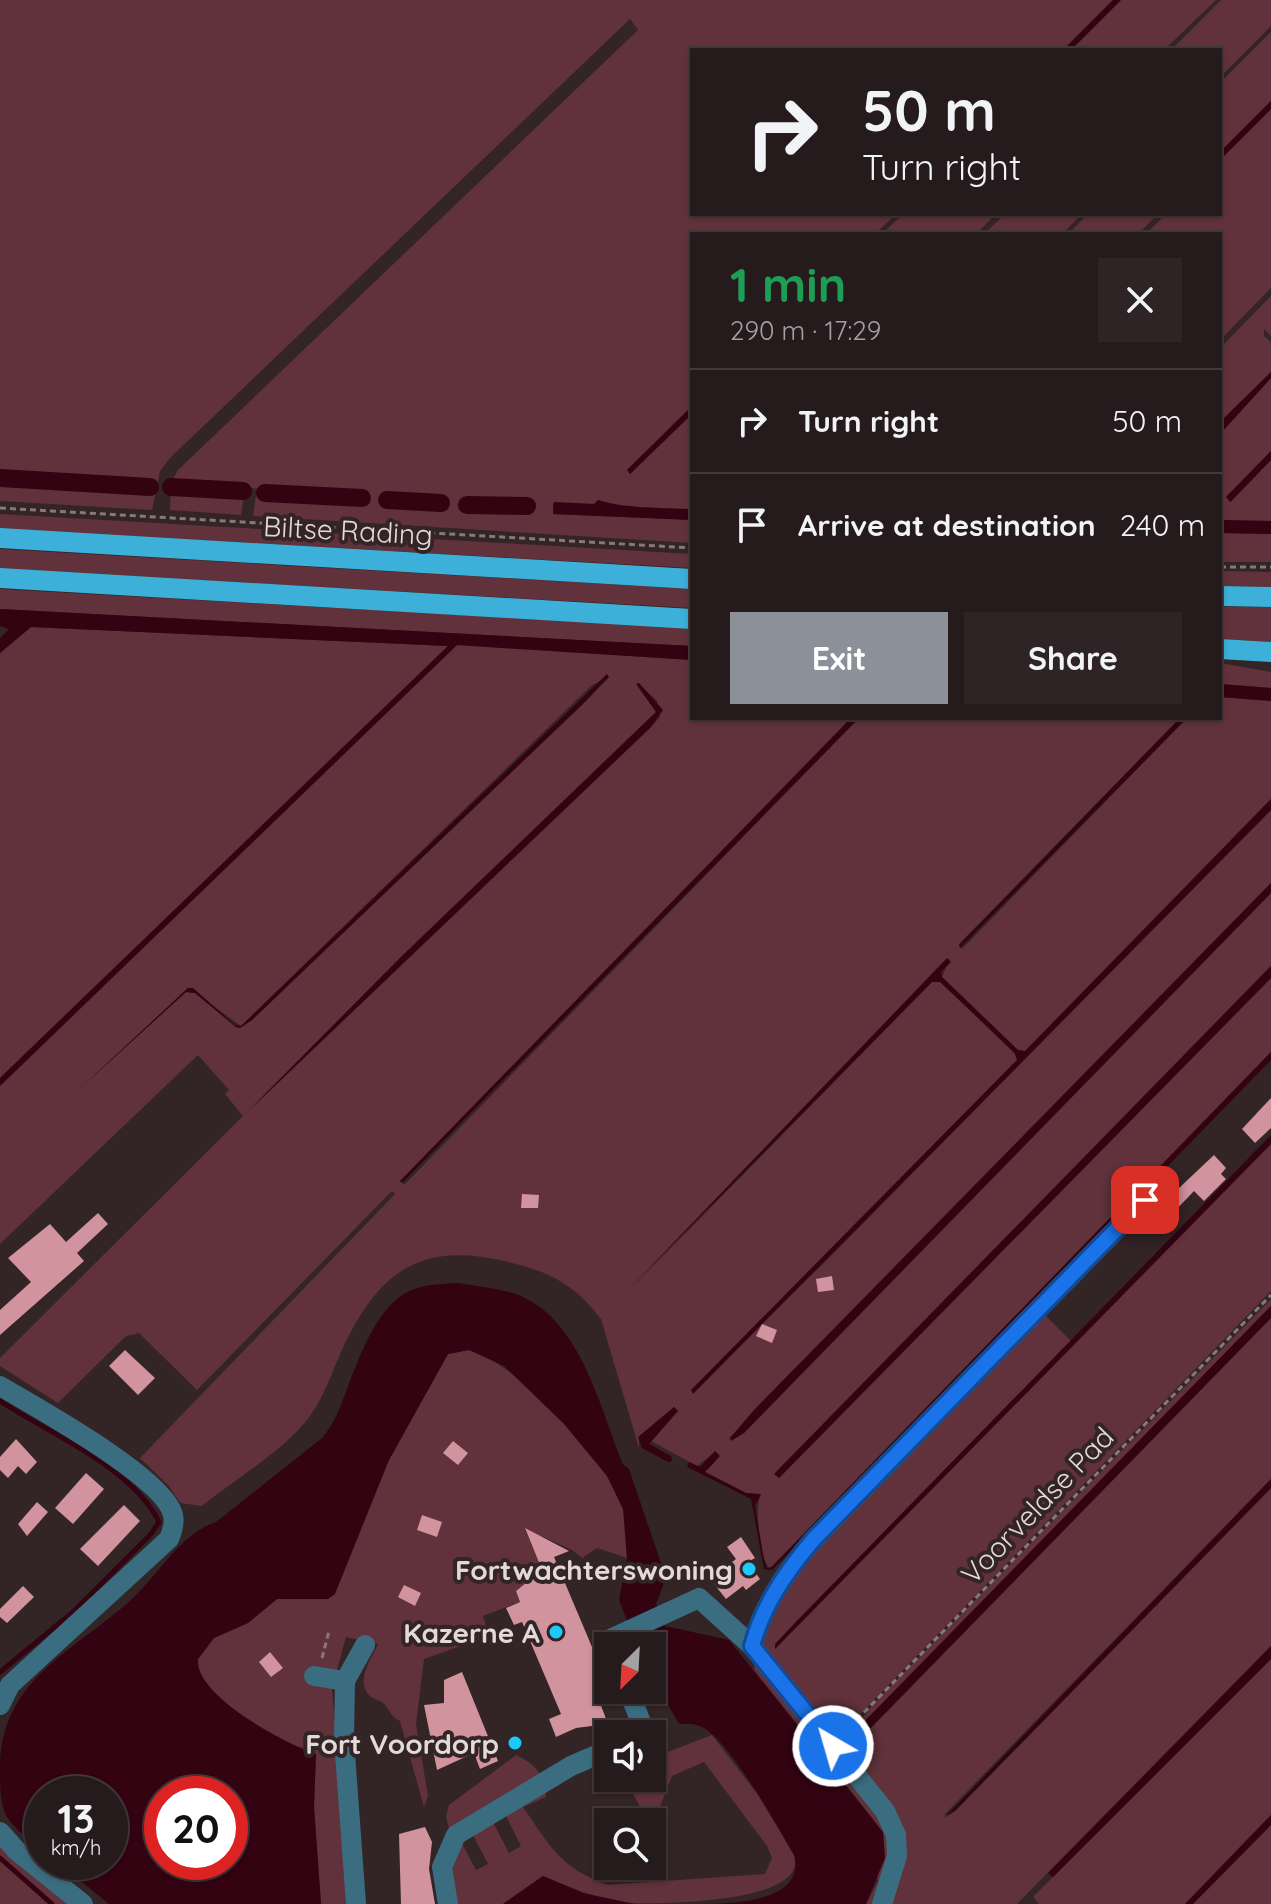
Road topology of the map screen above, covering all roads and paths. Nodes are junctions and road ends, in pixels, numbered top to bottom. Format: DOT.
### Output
graph roads {
  1 [pos="0,508"];
  2 [pos="0,538"];
  3 [pos="690,548"];
  4 [pos="1222,567"];
  5 [pos="1271,567"];
  6 [pos="0,578"];
  7 [pos="690,579"];
  8 [pos="1222,596"];
  9 [pos="1271,597"];
  10 [pos="690,619"];
  11 [pos="1222,649"];
  12 [pos="1271,652"];
  13 [pos="1145,1200"];
  14 [pos="1271,1295"];
  15 [pos="0,1386"];
  16 [pos="329,1631"];
  17 [pos="625,1632"];
  18 [pos="365,1645"];
  19 [pos="752,1646"];
  20 [pos="323,1653"];
  21 [pos="314,1676"];
  22 [pos="345,1681"];
  23 [pos="0,1705"];
  24 [pos="833,1746"];
  25 [pos="594,1756"];
  26 [pos="0,1832"];
  27 [pos="83,1904"];
  28 [pos="356,1904"];
  29 [pos="448,1904"];
  30 [pos="882,1904"];
  1 -- 3 [label="path, Biltse Rading"];
  2 -- 7 [label="main road, Biltse Rading"];
  4 -- 5 [label="path"];
  6 -- 10 [label="main road"];
  8 -- 9 [label="main road"];
  11 -- 12 [label="main road"];
  13 -- 19 [label="street"];
  14 -- 24 [label="path, Voorveldse Pad"];
  15 -- 23 [label="street"];
  16 -- 20 [label="path"];
  17 -- 19 [label="street"];
  18 -- 22 [label="street"];
  19 -- 24 [label="street"];
  21 -- 22 [label="street"];
  22 -- 28 [label="street"];
  24 -- 30 [label="street"];
  25 -- 29 [label="street"];
  26 -- 27 [label="street"];
}
